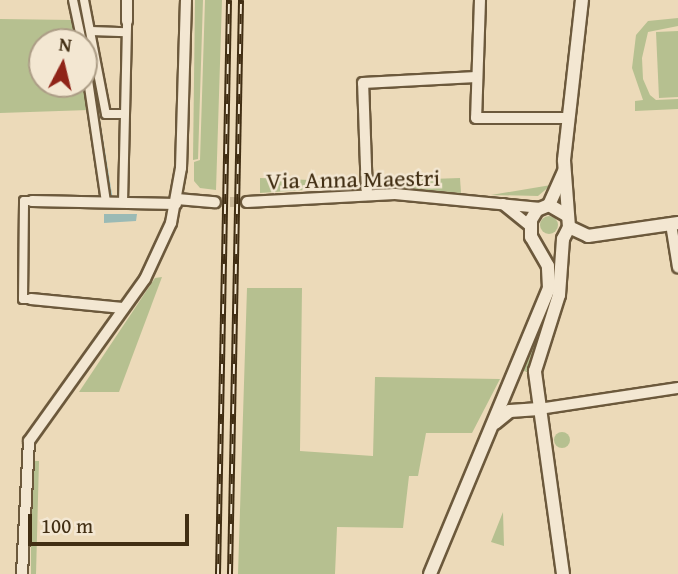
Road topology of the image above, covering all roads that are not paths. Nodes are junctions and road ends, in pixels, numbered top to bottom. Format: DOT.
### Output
graph roads {
  1 [pos="73,0"];
  2 [pos="84,0"];
  3 [pos="127,0"];
  4 [pos="186,0"];
  5 [pos="480,0"];
  6 [pos="582,0"];
  7 [pos="127,26"];
  8 [pos="90,27"];
  9 [pos="79,28"];
  10 [pos="476,77"];
  11 [pos="91,98"];
  12 [pos="124,114"];
  13 [pos="569,118"];
  14 [pos="564,171"];
  15 [pos="367,195"];
  16 [pos="32,201"];
  17 [pos="106,202"];
  18 [pos="177,202"];
  19 [pos="215,202"];
  20 [pos="247,202"];
  21 [pos="501,202"];
  22 [pos="123,203"];
  23 [pos="545,206"];
  24 [pos="675,224"];
  25 [pos="529,225"];
  26 [pos="567,228"];
  27 [pos="538,243"];
  28 [pos="678,267"];
  29 [pos="31,299"];
  30 [pos="123,308"];
  31 [pos="678,388"];
  32 [pos="539,409"];
  33 [pos="493,426"];
  34 [pos="566,572"];
  35 [pos="22,574"];
  36 [pos="430,574"];
  1 -- 9 [label="street"];
  2 -- 8 [label="street"];
  3 -- 7 [label="street"];
  4 -- 18 [label="street"];
  5 -- 10 [label="street"];
  6 -- 13 [label="street"];
  7 -- 8 [label="street"];
  7 -- 12 [label="street"];
  8 -- 12 [label="street"];
  10 -- 13 [label="street"];
  10 -- 15 [label="street"];
  11 -- 17 [label="street"];
  12 -- 22 [label="street"];
  13 -- 14 [label="street"];
  14 -- 23 [label="street"];
  14 -- 26 [label="street"];
  15 -- 20 [label="street, Via Anna Maestri"];
  15 -- 21 [label="street, Via Anna Maestri"];
  16 -- 17 [label="street"];
  16 -- 29 [label="street"];
  17 -- 22 [label="street"];
  18 -- 19 [label="street"];
  18 -- 22 [label="street"];
  18 -- 30 [label="street"];
  21 -- 23 [label="street, Via Anna Maestri"];
  21 -- 25 [label="street"];
  23 -- 25 [label="street"];
  23 -- 26 [label="street"];
  24 -- 26 [label="street"];
  24 -- 28 [label="street"];
  25 -- 27 [label="street"];
  26 -- 27 [label="street"];
  26 -- 32 [label="street"];
  27 -- 33 [label="street"];
  29 -- 30 [label="street"];
  30 -- 35 [label="street"];
  31 -- 32 [label="street"];
  32 -- 33 [label="street"];
  32 -- 34 [label="street"];
  33 -- 36 [label="street"];
}
